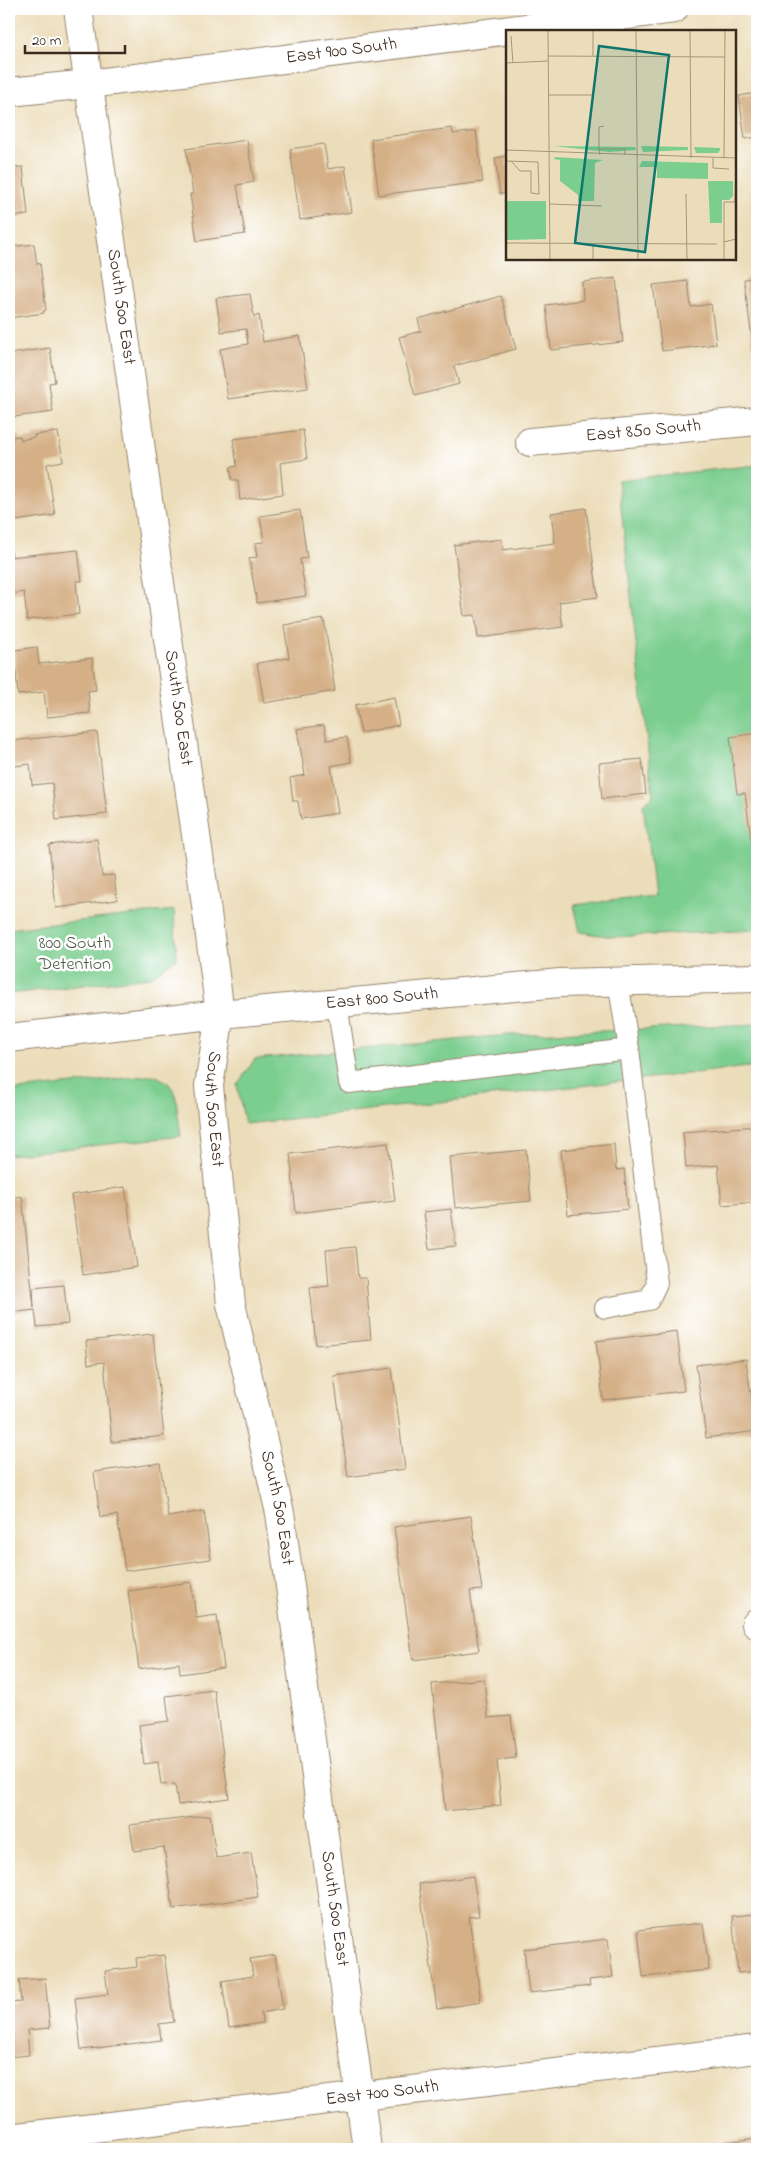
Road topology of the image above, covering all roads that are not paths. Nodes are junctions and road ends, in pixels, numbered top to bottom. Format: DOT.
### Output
graph roads {
  1 [pos="78,9"];
  2 [pos="674,9"];
  3 [pos="577,14"];
  4 [pos="89,84"];
  5 [pos="9,92"];
  6 [pos="757,420"];
  7 [pos="530,442"];
  8 [pos="757,978"];
  9 [pos="618,982"];
  10 [pos="337,1003"];
  11 [pos="220,1014"];
  12 [pos="9,1038"];
  13 [pos="629,1049"];
  14 [pos="605,1308"];
  15 [pos="757,2049"];
  16 [pos="360,2096"];
  17 [pos="9,2138"];
  18 [pos="367,2149"];
  1 -- 4 [label="street, South 500 East"];
  2 -- 3 [label="street, East 900 South"];
  3 -- 4 [label="street, East 900 South"];
  4 -- 5 [label="street, East 900 South"];
  4 -- 11 [label="street, South 500 East"];
  6 -- 7 [label="street, East 850 South"];
  8 -- 9 [label="street, East 800 South"];
  9 -- 10 [label="street, East 800 South"];
  9 -- 13 [label="lane"];
  10 -- 11 [label="street, East 800 South"];
  10 -- 13 [label="lane"];
  11 -- 12 [label="street, East 800 South"];
  11 -- 16 [label="street, South 500 East"];
  13 -- 14 [label="lane"];
  15 -- 16 [label="street, East 700 South"];
  16 -- 17 [label="street, East 700 South"];
  16 -- 18 [label="street, South 500 East"];
}
